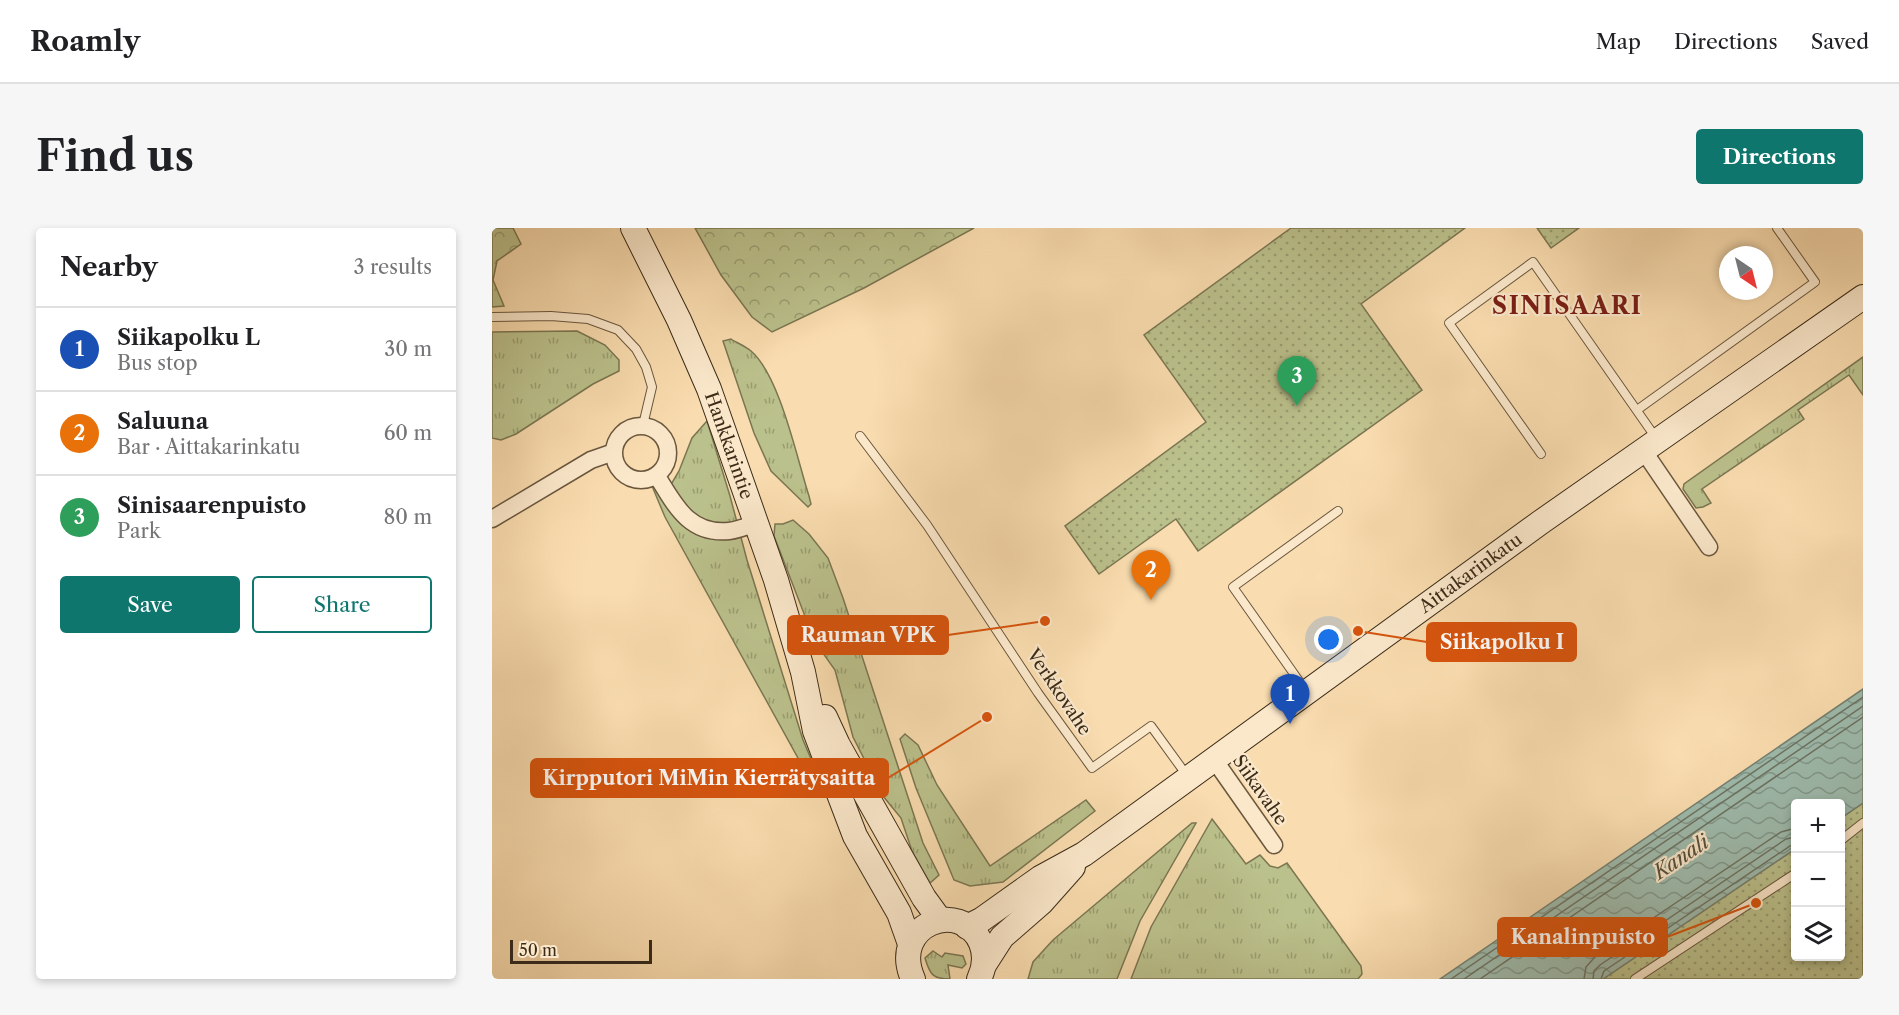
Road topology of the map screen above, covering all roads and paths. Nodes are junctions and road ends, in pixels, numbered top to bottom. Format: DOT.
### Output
graph roads {
  1 [pos="633,228"];
  2 [pos="1777,228"];
  3 [pos="1863,297"];
  4 [pos="492,317"];
  5 [pos="1637,410"];
  6 [pos="643,425"];
  7 [pos="860,435"];
  8 [pos="1651,445"];
  9 [pos="614,452"];
  10 [pos="1541,454"];
  11 [pos="657,476"];
  12 [pos="1338,511"];
  13 [pos="492,519"];
  14 [pos="756,523"];
  15 [pos="1709,548"];
  16 [pos="803,672"];
  17 [pos="1306,691"];
  18 [pos="1213,758"];
  19 [pos="1188,777"];
  20 [pos="1863,823"];
  21 [pos="1845,837"];
  22 [pos="1274,845"];
  23 [pos="1084,854"];
  24 [pos="1791,876"];
  25 [pos="940,920"];
  26 [pos="967,927"];
  27 [pos="910,944"];
  28 [pos="982,972"];
  29 [pos="908,976"];
  30 [pos="1635,979"];
  1 -- 14 [label="main road, Hankkarintie"];
  2 -- 5 [label="lane"];
  3 -- 8 [label="main road, Aittakarinkatu"];
  4 -- 6 [label="lane"];
  5 -- 8 [label="lane"];
  5 -- 10 [label="lane"];
  6 -- 9 [label="street"];
  6 -- 11 [label="street"];
  7 -- 19 [label="lane, Verkkovahe"];
  8 -- 15 [label="street"];
  8 -- 17 [label="main road, Aittakarinkatu"];
  9 -- 11 [label="street"];
  9 -- 13 [label="street"];
  11 -- 14 [label="street"];
  12 -- 17 [label="lane"];
  14 -- 16 [label="main road, Hankkarintie"];
  16 -- 25 [label="main road, Hankkarintie"];
  16 -- 27 [label="main road, Hankkarintie"];
  17 -- 18 [label="main road, Aittakarinkatu"];
  18 -- 19 [label="main road, Aittakarinkatu"];
  18 -- 22 [label="street, Siikavahe"];
  19 -- 23 [label="main road, Aittakarinkatu"];
  20 -- 21 [label="lane"];
  23 -- 26 [label="main road, Aittakarinkatu"];
  23 -- 28 [label="main road, Aittakarinkatu"];
  24 -- 30 [label="lane"];
  25 -- 26 [label="main road"];
  25 -- 27 [label="main road"];
  26 -- 28 [label="main road"];
  27 -- 29 [label="main road"];
}
